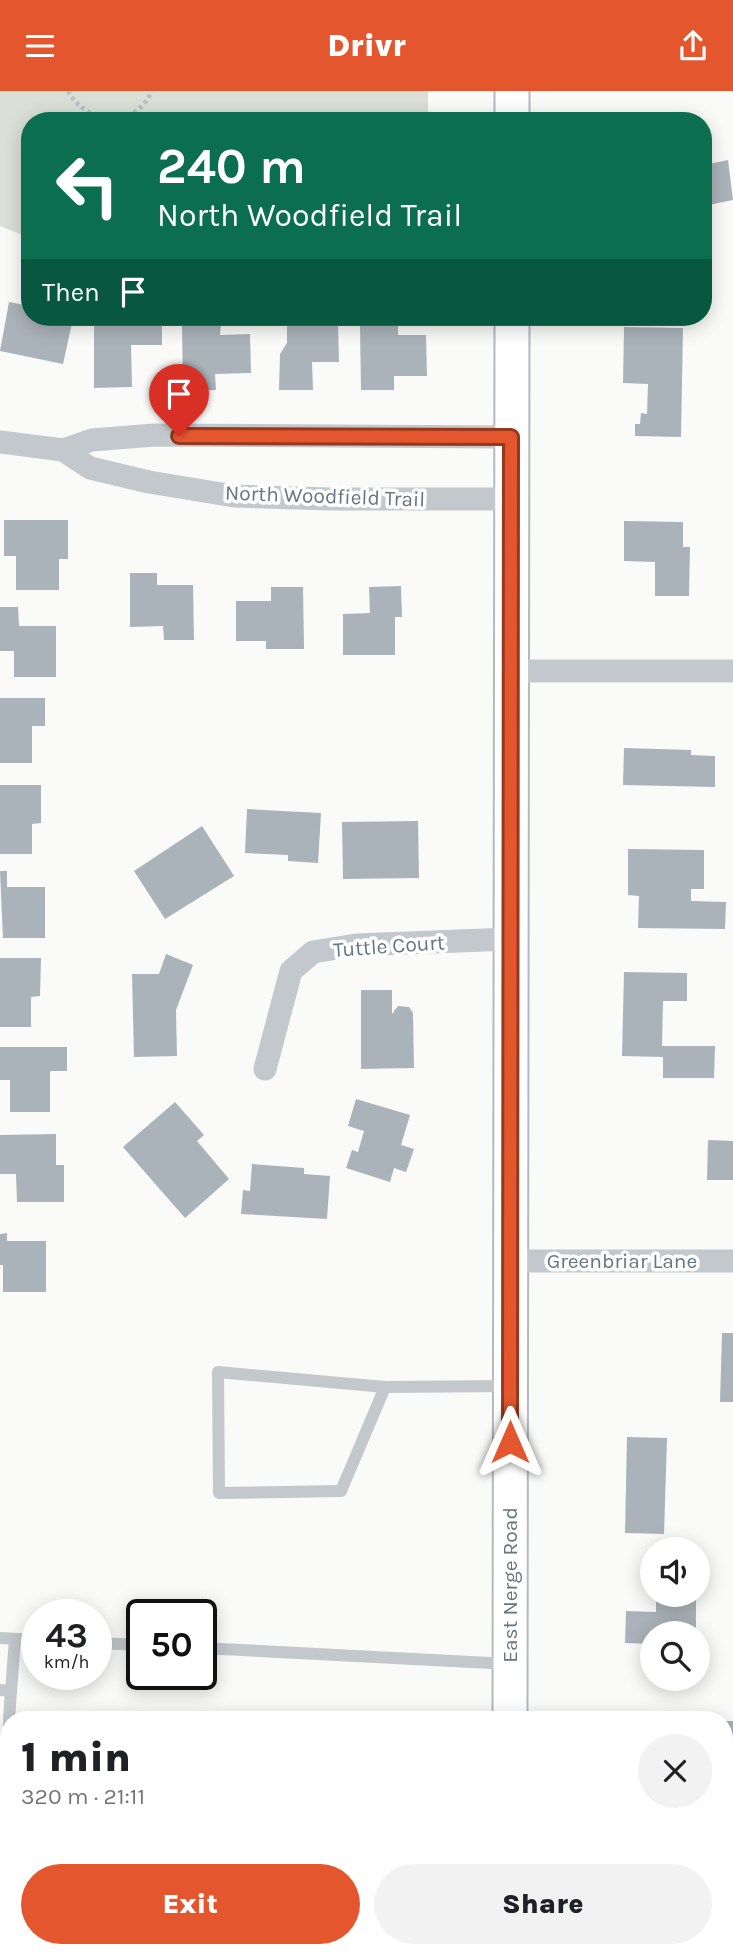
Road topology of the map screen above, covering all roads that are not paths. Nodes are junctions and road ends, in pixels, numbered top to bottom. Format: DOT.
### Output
graph roads {
  1 [pos="512,91"];
  2 [pos="512,112"];
  3 [pos="512,326"];
  4 [pos="511,437"];
  5 [pos="0,442"];
  6 [pos="63,450"];
  7 [pos="511,499"];
  8 [pos="511,671"];
  9 [pos="733,671"];
  10 [pos="511,939"];
  11 [pos="265,1069"];
  12 [pos="510,1261"];
  13 [pos="733,1261"];
  14 [pos="510,1386"];
  15 [pos="384,1387"];
  16 [pos="0,1638"];
  17 [pos="15,1639"];
  18 [pos="21,1639"];
  19 [pos="217,1649"];
  20 [pos="510,1664"];
  21 [pos="5,1690"];
  22 [pos="8,1711"];
  23 [pos="510,1711"];
  1 -- 2 [label="main road"];
  3 -- 4 [label="main road, East Nerge Road"];
  4 -- 6 [label="street, North Woodfield Trail"];
  4 -- 7 [label="main road, East Nerge Road"];
  5 -- 6 [label="street, North Woodfield Trail"];
  6 -- 7 [label="street, North Woodfield Trail"];
  7 -- 8 [label="main road, East Nerge Road"];
  8 -- 9 [label="street"];
  8 -- 10 [label="main road, East Nerge Road"];
  10 -- 11 [label="street, Tuttle Court"];
  10 -- 12 [label="main road, East Nerge Road"];
  12 -- 13 [label="street, Greenbriar Lane"];
  12 -- 14 [label="main road, East Nerge Road"];
  14 -- 15 [label="lane"];
  14 -- 20 [label="main road, East Nerge Road"];
  15 -- 15 [label="lane"];
  16 -- 17 [label="lane"];
  17 -- 18 [label="lane"];
  17 -- 21 [label="lane"];
  19 -- 20 [label="lane"];
  20 -- 23 [label="main road, East Nerge Road"];
  21 -- 22 [label="lane"];
}
